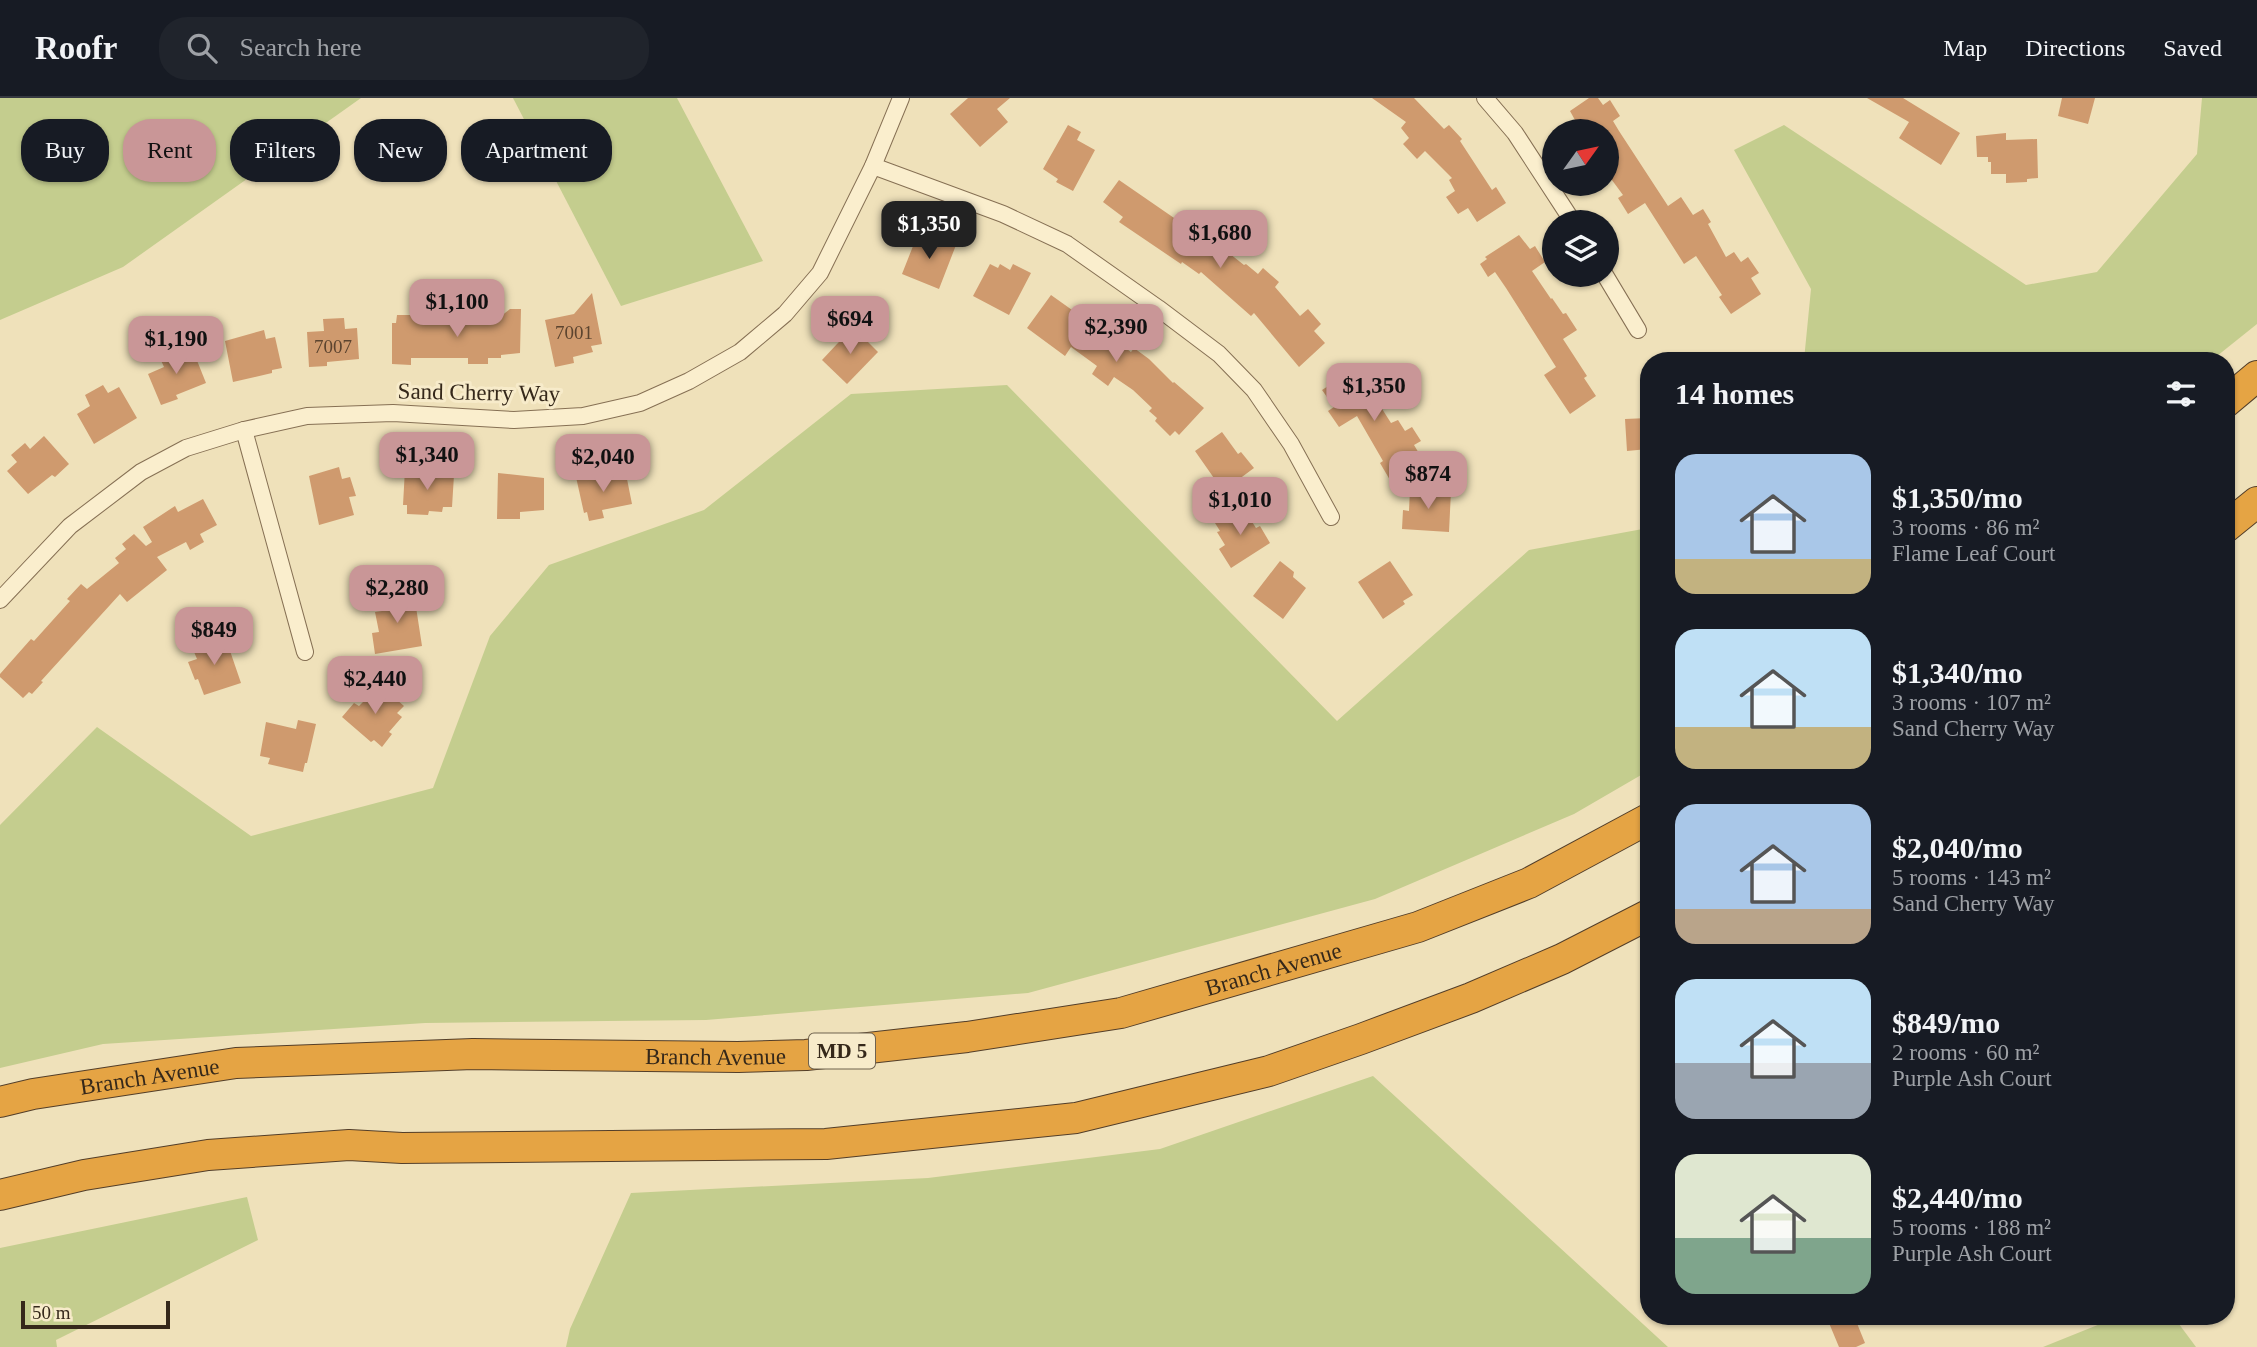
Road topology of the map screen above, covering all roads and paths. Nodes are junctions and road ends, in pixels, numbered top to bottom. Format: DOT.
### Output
graph roads {
  1 [pos="901,98"];
  2 [pos="1485,98"];
  3 [pos="873,166"];
  4 [pos="1565,210"];
  5 [pos="1612,287"];
  6 [pos="1639,330"];
  7 [pos="2257,376"];
  8 [pos="2235,394"];
  9 [pos="244,430"];
  10 [pos="2257,502"];
  11 [pos="1331,517"];
  12 [pos="2235,520"];
  13 [pos="0,600"];
  14 [pos="305,652"];
  15 [pos="1640,823"];
  16 [pos="1640,919"];
  17 [pos="0,1102"];
  18 [pos="0,1195"];
  1 -- 3 [label="street, Sand Cherry Way"];
  2 -- 4 [label="street"];
  3 -- 9 [label="street, Sand Cherry Way"];
  3 -- 11 [label="street"];
  5 -- 6 [label="street"];
  7 -- 8 [label="highway"];
  9 -- 13 [label="street, Sand Cherry Way"];
  9 -- 14 [label="street"];
  10 -- 12 [label="highway"];
  15 -- 17 [label="highway, Branch Avenue / MD 5"];
  16 -- 18 [label="highway"];
}
